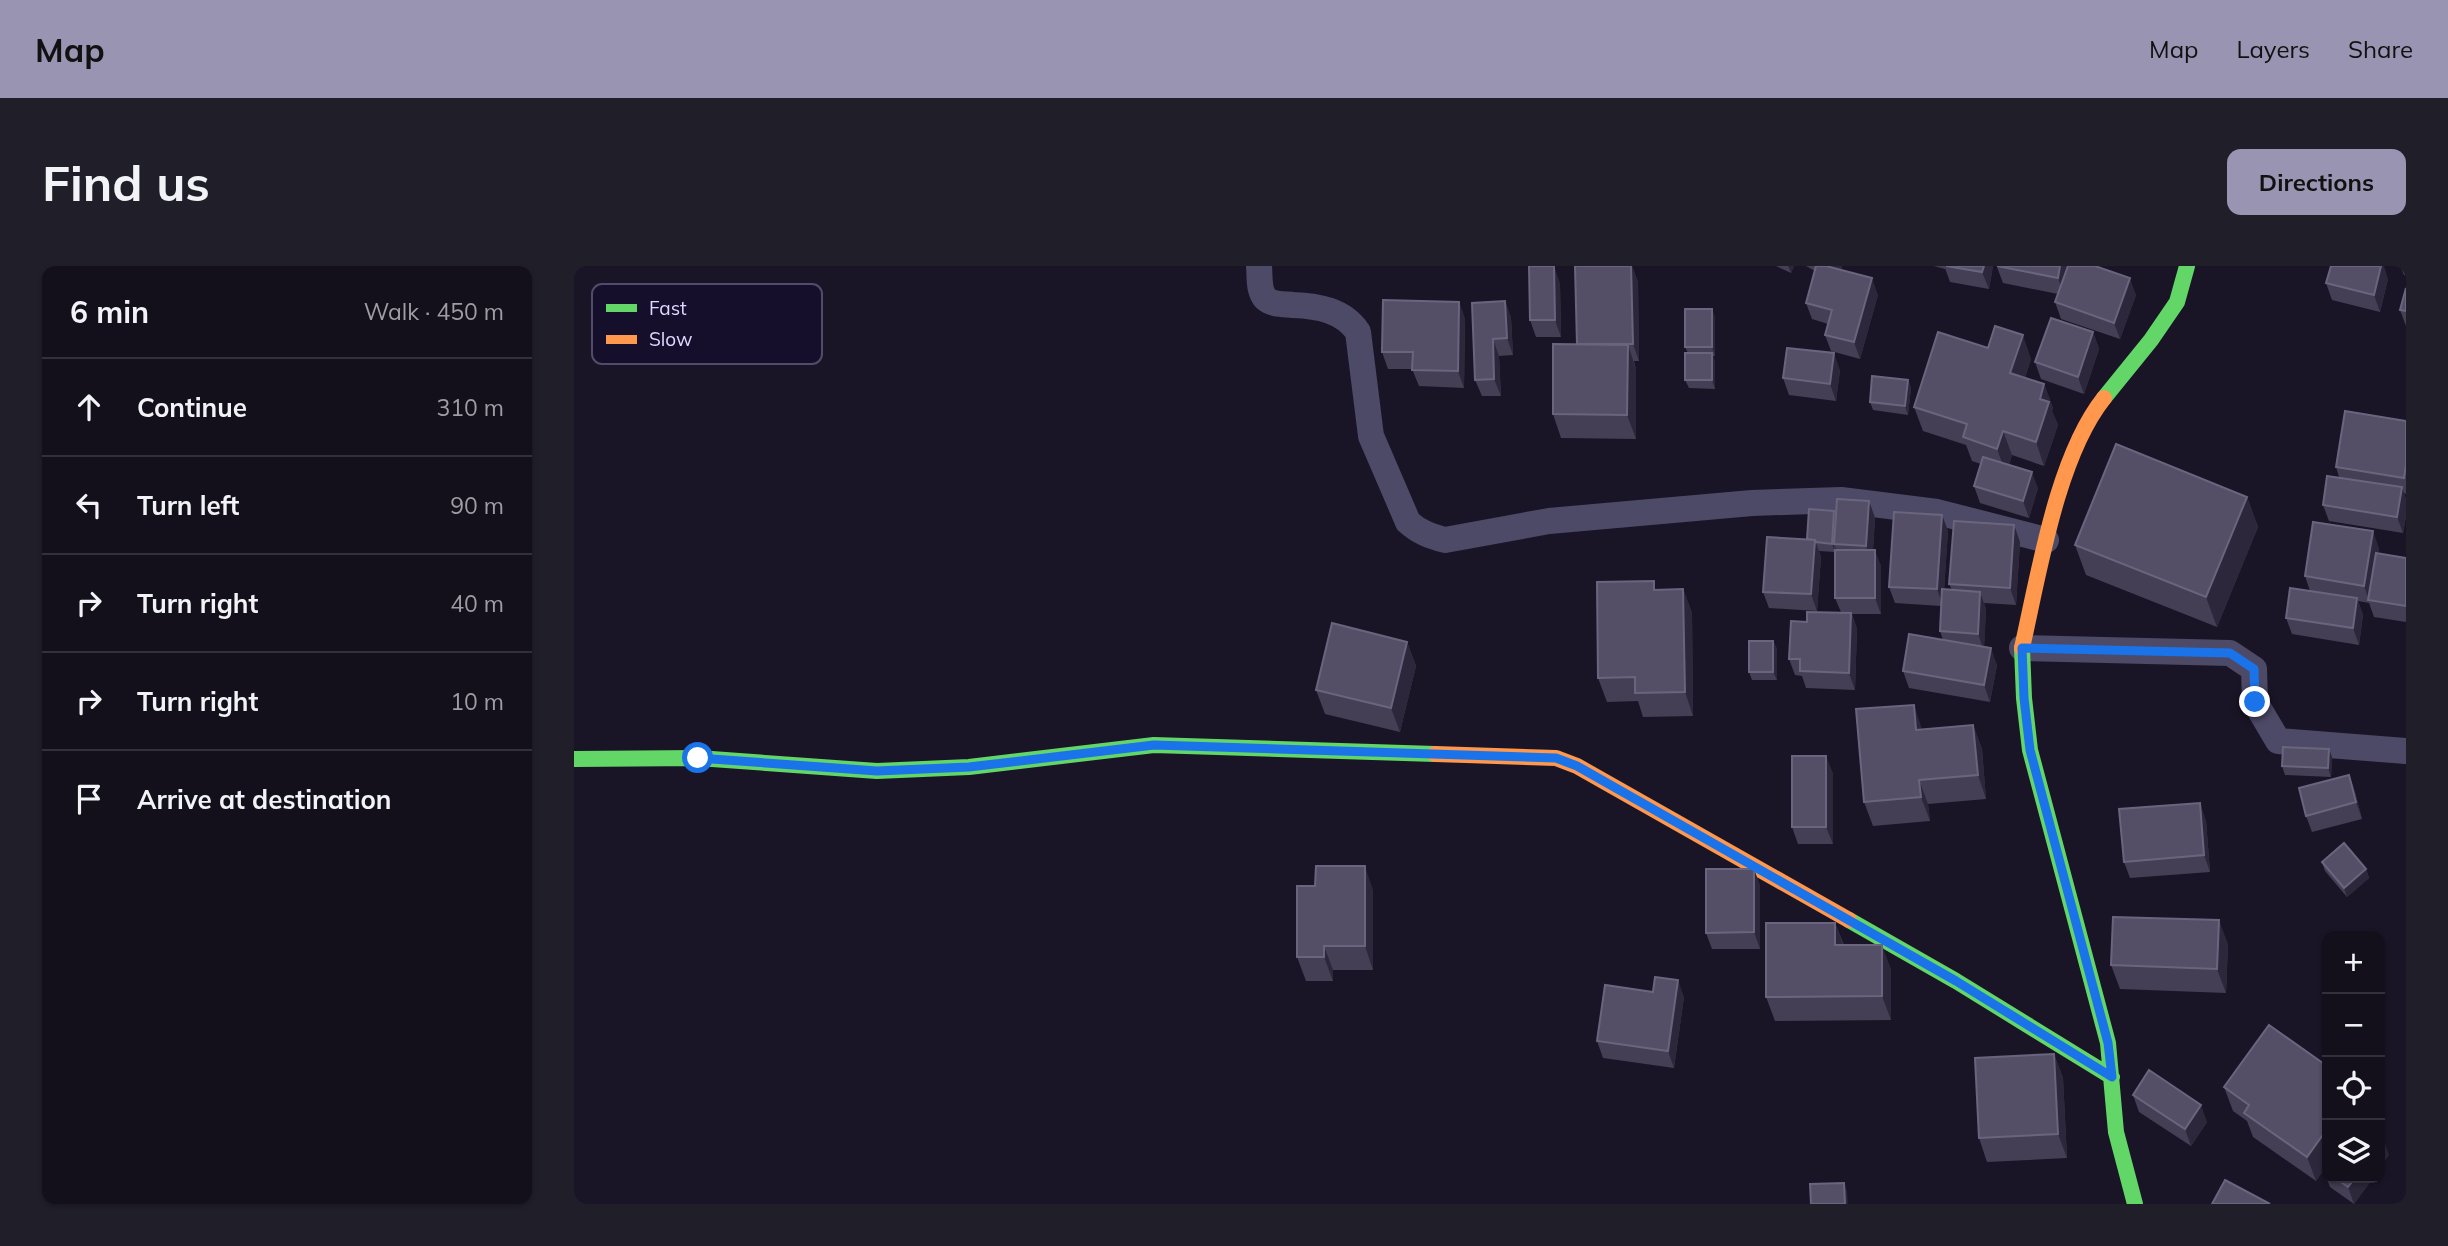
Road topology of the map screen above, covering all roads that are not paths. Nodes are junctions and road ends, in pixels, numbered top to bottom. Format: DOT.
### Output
graph roads {
  1 [pos="1259,266"];
  2 [pos="2187,266"];
  3 [pos="2046,540"];
  4 [pos="2022,648"];
  5 [pos="2406,751"];
  6 [pos="574,759"];
  7 [pos="2112,1077"];
  8 [pos="2135,1204"];
  1 -- 3 [label="street"];
  2 -- 3 [label="street"];
  3 -- 4 [label="street"];
  4 -- 5 [label="street"];
  4 -- 7 [label="street"];
  6 -- 7 [label="street"];
  7 -- 8 [label="street"];
}
